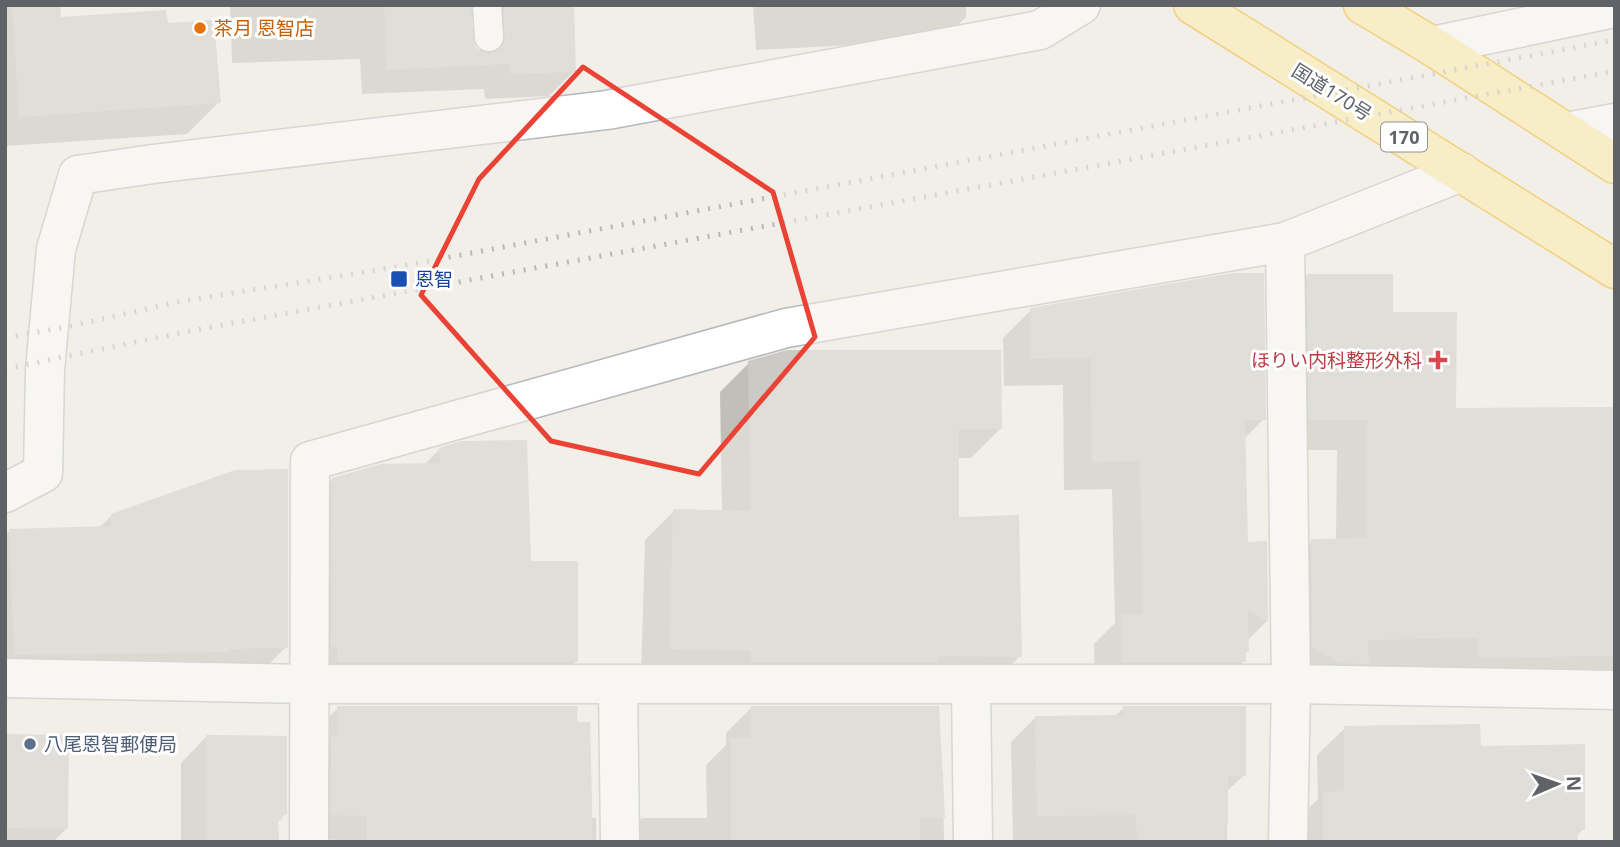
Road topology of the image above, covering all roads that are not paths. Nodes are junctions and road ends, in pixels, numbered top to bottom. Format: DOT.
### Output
graph roads {
  1 [pos="487,5"];
  2 [pos="1082,5"];
  3 [pos="1193,5"];
  4 [pos="1363,5"];
  5 [pos="1615,8"];
  6 [pos="1418,28"];
  7 [pos="489,37"];
  8 [pos="1615,123"];
  9 [pos="1566,132"];
  10 [pos="1615,164"];
  11 [pos="1461,172"];
  12 [pos="1285,242"];
  13 [pos="1615,269"];
  14 [pos="5,493"];
  15 [pos="5,678"];
  16 [pos="311,684"];
  17 [pos="1291,684"];
  18 [pos="971,685"];
  19 [pos="618,686"];
  20 [pos="1615,690"];
  21 [pos="309,842"];
  22 [pos="620,842"];
  23 [pos="974,842"];
  24 [pos="1288,842"];
  1 -- 7 [label="lane"];
  2 -- 14 [label="street"];
  3 -- 11 [label="highway, 国道170号 / 170"];
  4 -- 6 [label="highway"];
  5 -- 6 [label="street"];
  6 -- 9 [label="highway"];
  8 -- 9 [label="street"];
  9 -- 10 [label="highway"];
  11 -- 12 [label="street"];
  11 -- 13 [label="highway, 国道170号 / 170"];
  12 -- 16 [label="street"];
  12 -- 17 [label="street"];
  15 -- 16 [label="street"];
  16 -- 19 [label="street"];
  16 -- 21 [label="street"];
  17 -- 18 [label="street"];
  17 -- 20 [label="street"];
  17 -- 24 [label="street"];
  18 -- 19 [label="street"];
  18 -- 23 [label="street"];
  19 -- 22 [label="street"];
}
